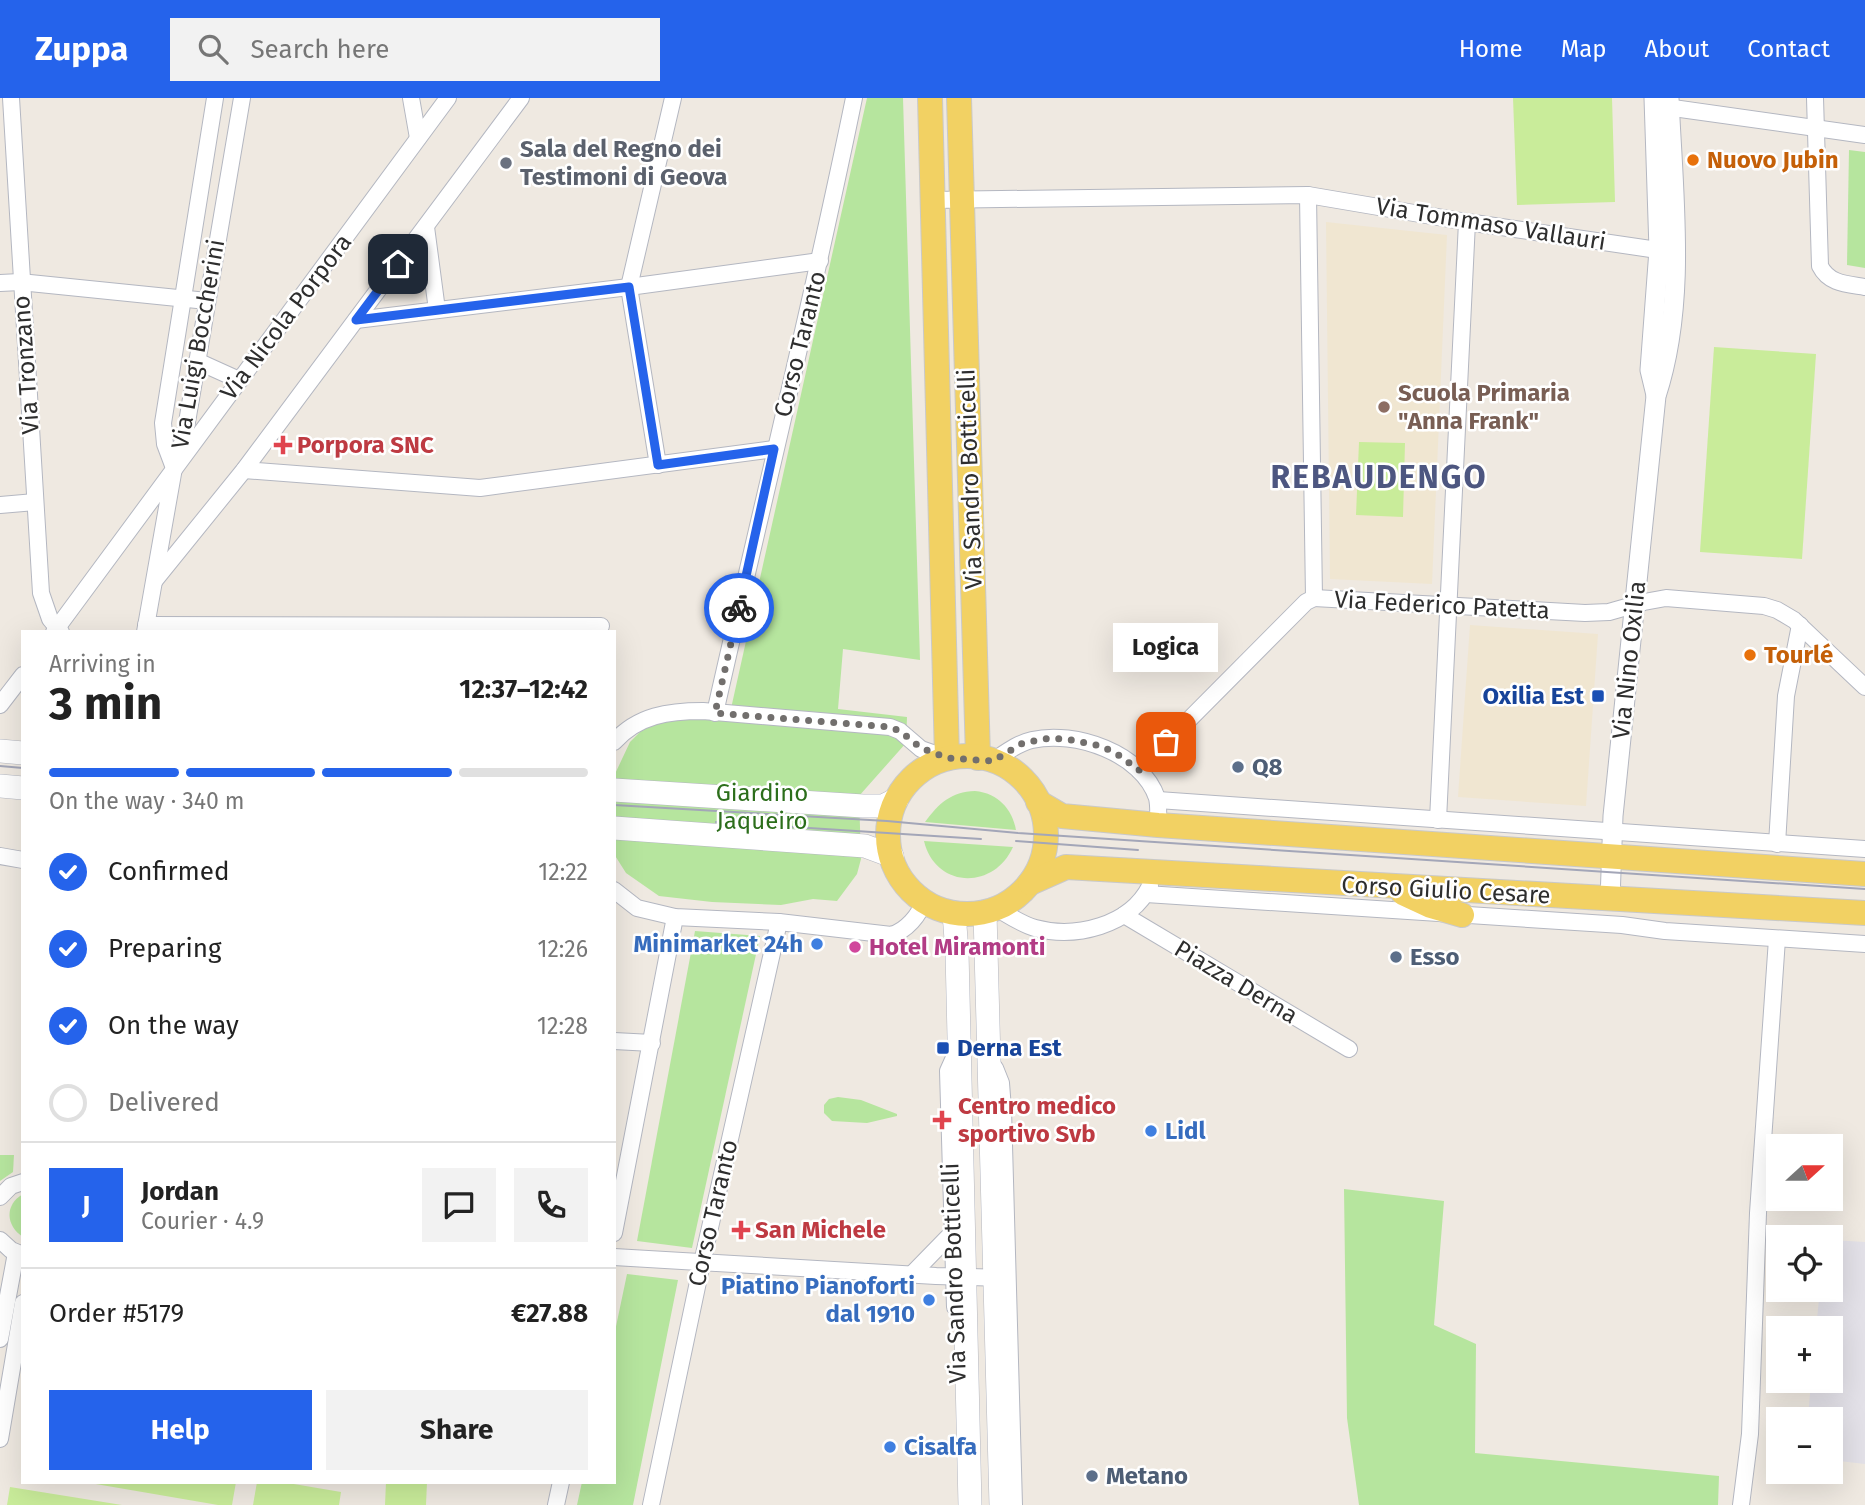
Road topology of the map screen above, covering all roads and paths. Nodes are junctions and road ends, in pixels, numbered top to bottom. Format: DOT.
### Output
graph roads {
  1 [pos="10,98"];
  2 [pos="215,98"];
  3 [pos="242,98"];
  4 [pos="411,98"];
  5 [pos="447,98"];
  6 [pos="521,98"];
  7 [pos="673,98"];
  8 [pos="854,98"];
  9 [pos="930,98"];
  10 [pos="959,98"];
  11 [pos="1815,98"];
  12 [pos="1662,102"];
  13 [pos="1816,129"];
  14 [pos="1865,135"];
  15 [pos="418,138"];
  16 [pos="1308,195"];
  17 [pos="962,199"];
  18 [pos="933,200"];
  19 [pos="1466,222"];
  20 [pos="426,227"];
  21 [pos="1667,252"];
  22 [pos="820,261"];
  23 [pos="20,282"];
  24 [pos="0,283"];
  25 [pos="629,287"];
  26 [pos="1865,287"];
  27 [pos="183,298"];
  28 [pos="207,301"];
  29 [pos="437,310"];
  30 [pos="356,320"];
  31 [pos="197,361"];
  32 [pos="239,380"];
  33 [pos="774,449"];
  34 [pos="658,465"];
  35 [pos="174,468"];
  36 [pos="244,470"];
  37 [pos="35,502"];
  38 [pos="0,505"];
  39 [pos="155,580"];
  40 [pos="1314,598"];
  41 [pos="1449,605"];
  42 [pos="1635,605"];
  43 [pos="1800,625"];
  44 [pos="600,626"];
  45 [pos="146,629"];
  46 [pos="56,630"];
  47 [pos="58,630"];
  48 [pos="21,678"];
  49 [pos="1865,687"];
  50 [pos="0,705"];
  51 [pos="715,713"];
  52 [pos="616,740"];
  53 [pos="0,751"];
  54 [pos="21,753"];
  55 [pos="947,758"];
  56 [pos="986,759"];
  57 [pos="1139,770"];
  58 [pos="0,786"];
  59 [pos="21,788"];
  60 [pos="616,790"];
  61 [pos="897,799"];
  62 [pos="1158,800"];
  63 [pos="1038,802"];
  64 [pos="1438,820"];
  65 [pos="1158,825"];
  66 [pos="616,828"];
  67 [pos="1611,844"];
  68 [pos="1777,844"];
  69 [pos="1810,846"];
  70 [pos="1865,849"];
  71 [pos="0,856"];
  72 [pos="892,856"];
  73 [pos="21,860"];
  74 [pos="1863,874"];
  75 [pos="1199,876"];
  76 [pos="1030,883"];
  77 [pos="1150,883"];
  78 [pos="1389,887"];
  79 [pos="616,892"];
  80 [pos="1238,899"];
  81 [pos="924,900"];
  82 [pos="1610,900"];
  83 [pos="990,910"];
  84 [pos="954,913"];
  85 [pos="1865,913"];
  86 [pos="1124,915"];
  87 [pos="1462,915"];
  88 [pos="675,917"];
  89 [pos="779,922"];
  90 [pos="1609,925"];
  91 [pos="1777,939"];
  92 [pos="1865,944"];
  93 [pos="616,1041"];
  94 [pos="652,1043"];
  95 [pos="959,1044"];
  96 [pos="1349,1049"];
  97 [pos="21,1183"];
  98 [pos="0,1196"];
  99 [pos="616,1224"];
  100 [pos="952,1233"];
  101 [pos="0,1240"];
  102 [pos="19,1254"];
  103 [pos="616,1257"];
  104 [pos="702,1263"];
  105 [pos="912,1275"];
  106 [pos="958,1276"];
  107 [pos="1000,1278"];
  108 [pos="21,1315"];
  109 [pos="0,1339"];
  110 [pos="0,1439"];
  111 [pos="561,1484"];
  112 [pos="556,1505"];
  113 [pos="651,1505"];
  114 [pos="960,1505"];
  115 [pos="970,1505"];
  116 [pos="1001,1505"];
  117 [pos="1014,1505"];
  118 [pos="1741,1505"];
  1 -- 23 [label="street, Via Tronzano"];
  2 -- 27 [label="street, Via Luigi Boccherini"];
  3 -- 28 [label="street, Via Luigi Boccherini"];
  4 -- 15 [label="street"];
  5 -- 15 [label="street, Via Nicola Porpora"];
  6 -- 20 [label="street, Via Nicola Porpora"];
  7 -- 25 [label="street"];
  8 -- 22 [label="street, Corso Taranto"];
  9 -- 18 [label="main road, Via Sandro Botticelli"];
  10 -- 17 [label="main road, Via Sandro Botticelli"];
  11 -- 13 [label="street"];
  12 -- 13 [label="street"];
  12 -- 21 [label="street, Via Nino Oxilia"];
  13 -- 14 [label="street"];
  13 -- 26 [label="street"];
  15 -- 32 [label="street, Via Nicola Porpora"];
  16 -- 17 [label="street"];
  16 -- 19 [label="street, Via Tommaso Vallauri"];
  16 -- 40 [label="street, Via Federico Patetta"];
  17 -- 18 [label="street"];
  17 -- 56 [label="main road, Via Sandro Botticelli"];
  18 -- 55 [label="main road, Via Sandro Botticelli"];
  19 -- 21 [label="street, Via Tommaso Vallauri"];
  19 -- 41 [label="street"];
  20 -- 29 [label="street"];
  20 -- 30 [label="street, Via Nicola Porpora"];
  21 -- 42 [label="street, Via Nino Oxilia"];
  22 -- 25 [label="street"];
  22 -- 33 [label="street, Corso Taranto"];
  23 -- 24 [label="street"];
  23 -- 27 [label="street"];
  23 -- 37 [label="street, Via Tronzano"];
  25 -- 29 [label="street"];
  25 -- 34 [label="street"];
  27 -- 28 [label="street"];
  27 -- 35 [label="street, Via Luigi Boccherini"];
  28 -- 31 [label="street, Via Luigi Boccherini"];
  29 -- 30 [label="street"];
  30 -- 36 [label="street, Via Nicola Porpora"];
  31 -- 32 [label="street"];
  31 -- 35 [label="street, Via Luigi Boccherini"];
  32 -- 35 [label="street, Via Nicola Porpora"];
  33 -- 34 [label="street"];
  33 -- 51 [label="street, Corso Taranto"];
  34 -- 36 [label="street"];
  35 -- 39 [label="street, Via Nicola Porpora"];
  35 -- 47 [label="street, Via Nicola Porpora"];
  36 -- 39 [label="street, Via Nicola Porpora"];
  37 -- 38 [label="street"];
  37 -- 46 [label="street, Via Tronzano"];
  39 -- 45 [label="street, Via Nicola Porpora"];
  40 -- 41 [label="street, Via Federico Patetta"];
  40 -- 57 [label="street"];
  41 -- 42 [label="street, Via Federico Patetta"];
  41 -- 64 [label="street"];
  42 -- 43 [label="street, Via Federico Patetta"];
  42 -- 67 [label="street, Via Nino Oxilia"];
  43 -- 49 [label="street, Via Federico Patetta"];
  43 -- 68 [label="street"];
  44 -- 45 [label="street"];
  48 -- 50 [label="street"];
  51 -- 52 [label="street"];
  51 -- 55 [label="street"];
  53 -- 54 [label="main road"];
  55 -- 56 [label="main road"];
  55 -- 61 [label="main road"];
  56 -- 57 [label="street"];
  56 -- 63 [label="main road"];
  57 -- 62 [label="street"];
  58 -- 59 [label="main road"];
  60 -- 61 [label="main road"];
  61 -- 72 [label="main road"];
  62 -- 64 [label="street, Corso Giulio Cesare"];
  62 -- 65 [label="street"];
  63 -- 65 [label="main road, Corso Giulio Cesare"];
  63 -- 76 [label="main road"];
  64 -- 67 [label="street, Corso Giulio Cesare"];
  65 -- 67 [label="main road, Corso Giulio Cesare"];
  66 -- 72 [label="main road"];
  67 -- 68 [label="street, Corso Giulio Cesare"];
  67 -- 74 [label="main road, Corso Giulio Cesare"];
  67 -- 82 [label="street, Via Nino Oxilia"];
  68 -- 69 [label="street, Corso Giulio Cesare"];
  69 -- 70 [label="street, Corso Giulio Cesare"];
  69 -- 74 [label="street, Corso Giulio Cesare"];
  71 -- 73 [label="street"];
  72 -- 81 [label="main road"];
  75 -- 77 [label="main road, Corso Giulio Cesare"];
  75 -- 78 [label="main road, Corso Giulio Cesare"];
  75 -- 80 [label="street"];
  76 -- 77 [label="main road, Corso Giulio Cesare"];
  76 -- 83 [label="main road"];
  77 -- 80 [label="street, Corso Giulio Cesare"];
  77 -- 86 [label="street"];
  78 -- 82 [label="main road, Corso Giulio Cesare"];
  78 -- 87 [label="main road"];
  79 -- 88 [label="street"];
  80 -- 87 [label="street, Corso Giulio Cesare"];
  81 -- 84 [label="main road"];
  81 -- 89 [label="street"];
  82 -- 85 [label="main road, Corso Giulio Cesare"];
  82 -- 90 [label="street, Via Nino Oxilia"];
  83 -- 84 [label="main road"];
  83 -- 86 [label="street"];
  83 -- 107 [label="main road, Via Sandro Botticelli"];
  84 -- 95 [label="main road, Via Sandro Botticelli"];
  86 -- 96 [label="street, Piazza Derna"];
  87 -- 90 [label="street, Corso Giulio Cesare"];
  88 -- 89 [label="street"];
  88 -- 94 [label="street"];
  89 -- 104 [label="street, Corso Taranto"];
  90 -- 91 [label="street, Corso Giulio Cesare"];
  91 -- 92 [label="street, Corso Giulio Cesare"];
  91 -- 118 [label="street"];
  93 -- 94 [label="street"];
  94 -- 99 [label="street"];
  95 -- 100 [label="street, Via Sandro Botticelli"];
  95 -- 106 [label="main road, Via Sandro Botticelli"];
  97 -- 98 [label="street"];
  100 -- 105 [label="street"];
  100 -- 106 [label="street, Via Sandro Botticelli"];
  101 -- 102 [label="street"];
  102 -- 109 [label="street"];
  103 -- 104 [label="street"];
  104 -- 105 [label="street"];
  104 -- 113 [label="street, Corso Taranto"];
  105 -- 106 [label="street"];
  106 -- 107 [label="street"];
  106 -- 114 [label="street, Via Sandro Botticelli"];
  106 -- 115 [label="main road, Via Sandro Botticelli"];
  107 -- 116 [label="main road, Via Sandro Botticelli"];
  107 -- 117 [label="street, Via Sandro Botticelli"];
  108 -- 110 [label="street"];
  111 -- 112 [label="street"];
}
